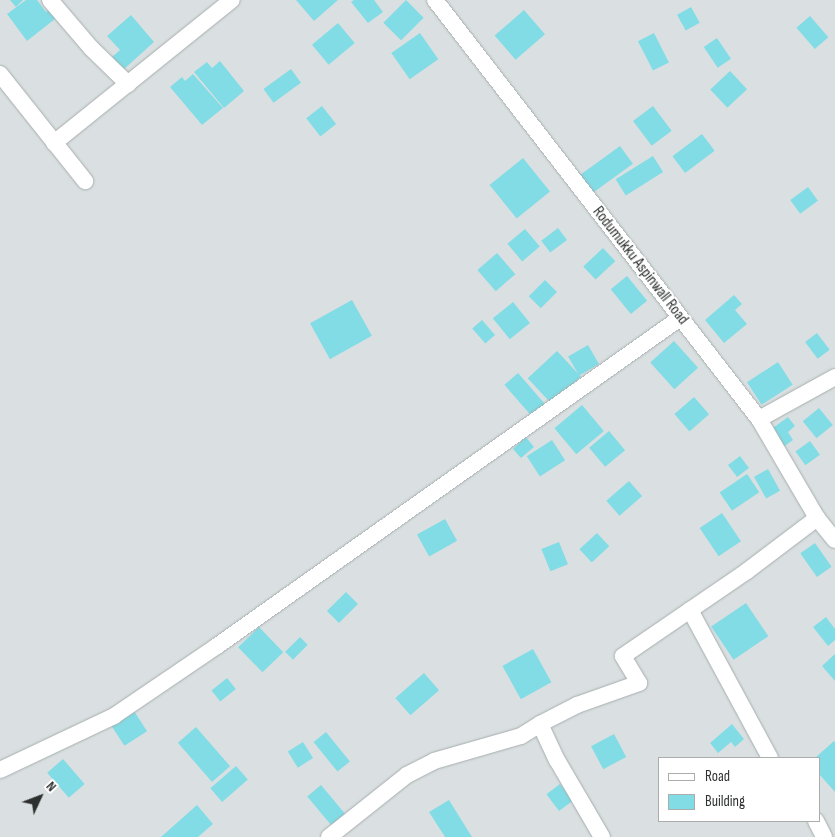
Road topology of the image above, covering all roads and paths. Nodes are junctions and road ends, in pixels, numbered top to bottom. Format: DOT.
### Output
graph roads {
  1 [pos="50,0"];
  2 [pos="232,0"];
  3 [pos="435,0"];
  4 [pos="0,74"];
  5 [pos="128,84"];
  6 [pos="54,142"];
  7 [pos="85,181"];
  8 [pos="680,318"];
  9 [pos="835,377"];
  10 [pos="759,419"];
  11 [pos="817,518"];
  12 [pos="835,540"];
  13 [pos="690,610"];
  14 [pos="540,724"];
  15 [pos="769,757"];
  16 [pos="0,770"];
  17 [pos="816,822"];
  18 [pos="329,837"];
  19 [pos="602,837"];
  20 [pos="824,837"];
  1 -- 5 [label="street"];
  2 -- 5 [label="street"];
  3 -- 8 [label="street, Rodumukku Aspinwall Road"];
  4 -- 6 [label="street"];
  5 -- 6 [label="street"];
  6 -- 7 [label="street"];
  8 -- 10 [label="street, Rodumukku Aspinwall Road"];
  8 -- 16 [label="street"];
  9 -- 10 [label="street"];
  10 -- 11 [label="street, Rodumukku Aspinwall Road"];
  11 -- 12 [label="street, Rodumukku Aspinwall Road"];
  11 -- 13 [label="street"];
  13 -- 14 [label="street"];
  13 -- 15 [label="street"];
  14 -- 18 [label="street"];
  14 -- 19 [label="street"];
  17 -- 20 [label="street"];
}
